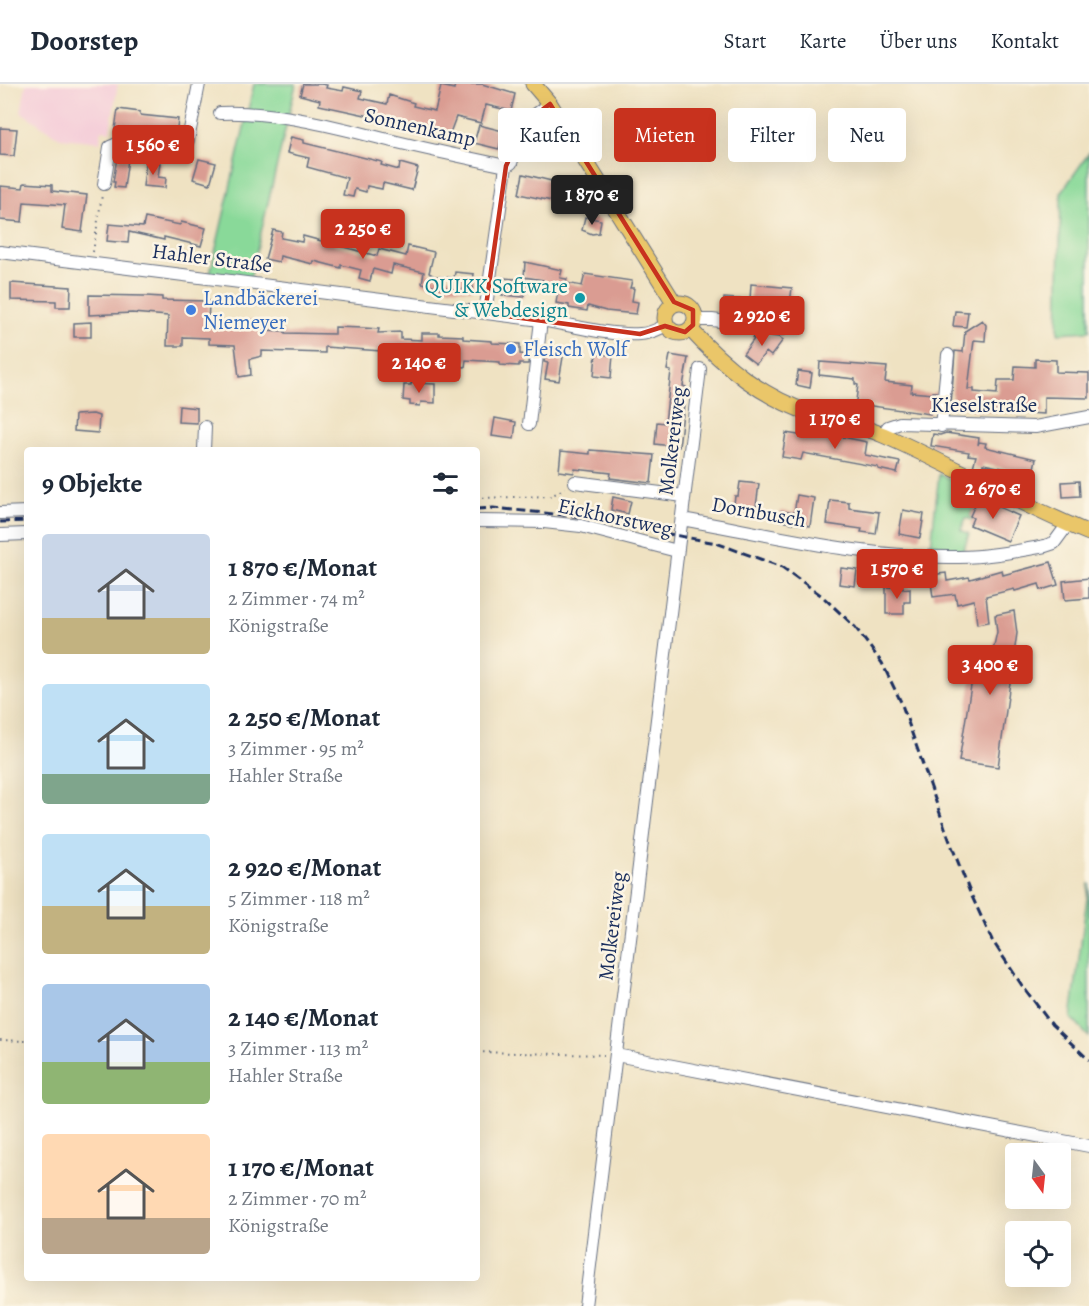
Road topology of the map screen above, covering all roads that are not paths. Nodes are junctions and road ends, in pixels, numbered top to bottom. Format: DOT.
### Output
graph roads {
  1 [pos="200,84"];
  2 [pos="533,84"];
  3 [pos="550,104"];
  4 [pos="220,113"];
  5 [pos="506,166"];
  6 [pos="104,184"];
  7 [pos="0,252"];
  8 [pos="675,304"];
  9 [pos="485,313"];
  10 [pos="541,320"];
  11 [pos="667,325"];
  12 [pos="693,325"];
  13 [pos="783,329"];
  14 [pos="948,355"];
  15 [pos="700,369"];
  16 [pos="1089,417"];
  17 [pos="529,424"];
  18 [pos="941,426"];
  19 [pos="205,427"];
  20 [pos="883,435"];
  21 [pos="204,447"];
  22 [pos="575,482"];
  23 [pos="684,496"];
  24 [pos="24,512"];
  25 [pos="0,513"];
  26 [pos="682,519"];
  27 [pos="480,521"];
  28 [pos="1068,524"];
  29 [pos="1089,533"];
  30 [pos="24,534"];
  31 [pos="0,535"];
  32 [pos="677,550"];
  33 [pos="616,1055"];
  34 [pos="1089,1146"];
  35 [pos="585,1306"];
  1 -- 6 [label="street"];
  2 -- 3 [label="main road"];
  3 -- 5 [label="street"];
  3 -- 8 [label="main road"];
  4 -- 5 [label="street, Sonnenkamp"];
  5 -- 9 [label="street"];
  7 -- 9 [label="street, Hahler Straße"];
  8 -- 11 [label="main road"];
  8 -- 12 [label="main road"];
  9 -- 10 [label="street, Hahler Straße"];
  10 -- 11 [label="street, Hahler Straße"];
  10 -- 17 [label="street"];
  11 -- 12 [label="main road"];
  12 -- 13 [label="street"];
  12 -- 20 [label="main road"];
  14 -- 18 [label="street"];
  15 -- 23 [label="street, Molkereiweg"];
  16 -- 18 [label="street, Kieselstraße"];
  18 -- 20 [label="street, Kieselstraße"];
  19 -- 21 [label="street"];
  20 -- 28 [label="main road"];
  22 -- 23 [label="street"];
  23 -- 26 [label="street, Molkereiweg"];
  24 -- 25 [label="street"];
  26 -- 28 [label="street, Dornbusch"];
  26 -- 32 [label="street, Eickhorstweg"];
  27 -- 32 [label="street, Eickhorstweg"];
  28 -- 29 [label="main road"];
  30 -- 31 [label="street"];
  32 -- 33 [label="street, Molkereiweg"];
  33 -- 34 [label="street"];
  33 -- 35 [label="street, Molkereiweg"];
}
